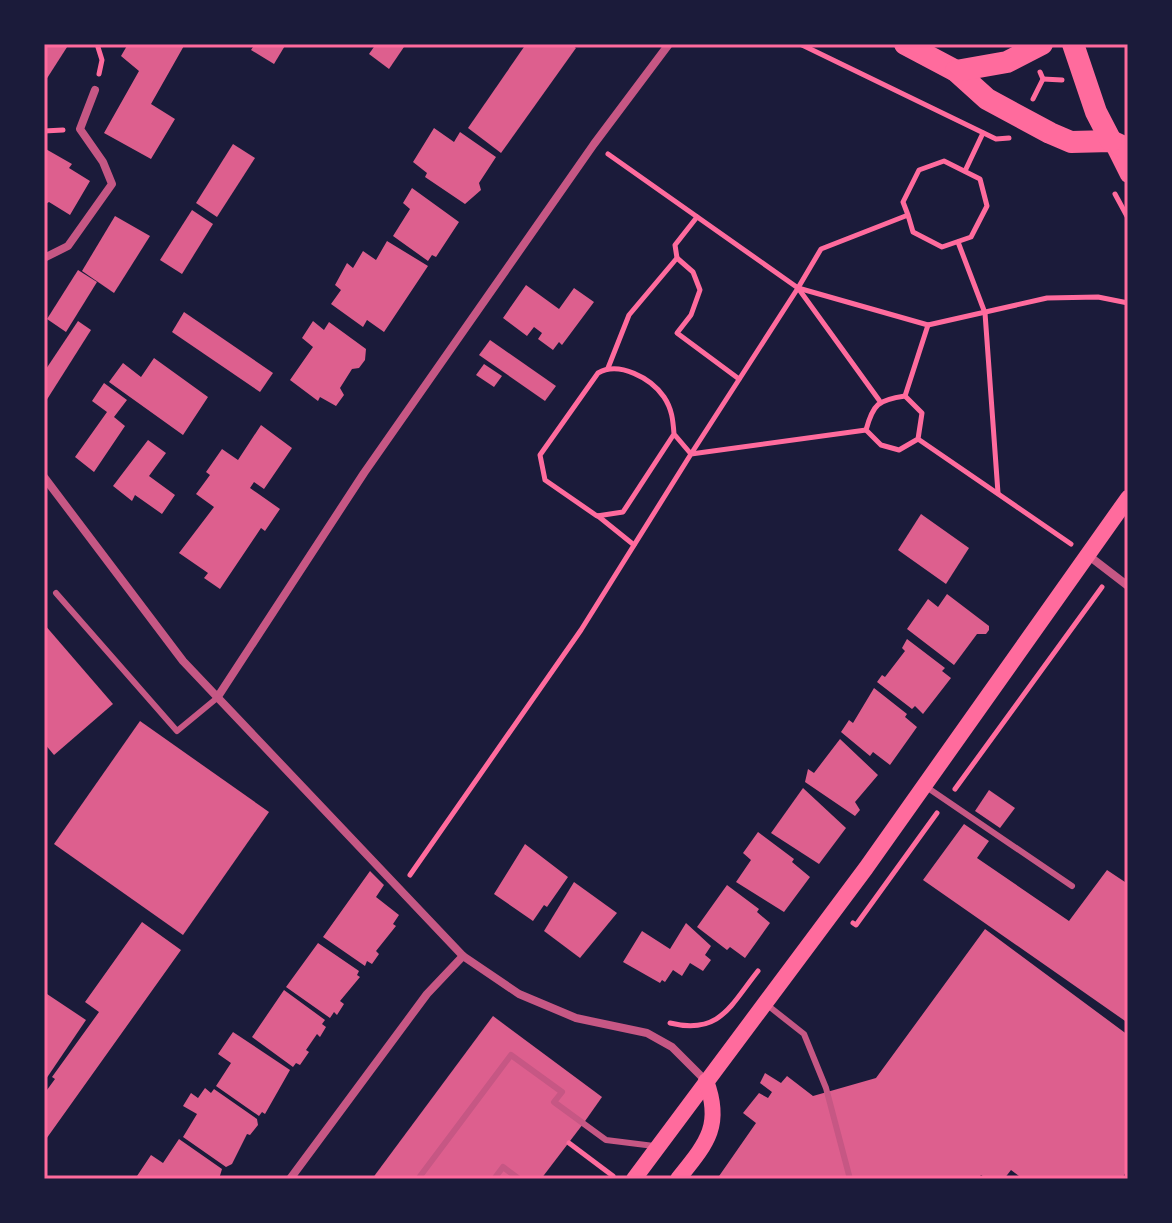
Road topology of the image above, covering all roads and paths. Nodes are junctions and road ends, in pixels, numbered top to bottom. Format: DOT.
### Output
graph roads {
  1 [pos="97,44"];
  2 [pos="669,44"];
  3 [pos="800,44"];
  4 [pos="905,44"];
  5 [pos="1042,44"];
  6 [pos="1073,44"];
  7 [pos="1039,68"];
  8 [pos="956,71"];
  9 [pos="1043,79"];
  10 [pos="1064,80"];
  11 [pos="95,90"];
  12 [pos="1032,101"];
  13 [pos="983,133"];
  14 [pos="996,139"];
  15 [pos="594,144"];
  16 [pos="1120,145"];
  17 [pos="965,171"];
  18 [pos="1128,175"];
  19 [pos="1111,188"];
  20 [pos="908,215"];
  21 [pos="697,217"];
  22 [pos="1128,218"];
  23 [pos="958,242"];
  24 [pos="44,258"];
  25 [pos="677,258"];
  26 [pos="798,288"];
  27 [pos="1128,303"];
  28 [pos="985,313"];
  29 [pos="928,325"];
  30 [pos="608,368"];
  31 [pos="739,379"];
  32 [pos="905,396"];
  33 [pos="879,400"];
  34 [pos="866,430"];
  35 [pos="674,434"];
  36 [pos="918,439"];
  37 [pos="691,454"];
  38 [pos="44,477"];
  39 [pos="998,494"];
  40 [pos="1128,498"];
  41 [pos="597,516"];
  42 [pos="634,545"];
  43 [pos="1089,556"];
  44 [pos="1111,574"];
  45 [pos="1128,586"];
  46 [pos="56,593"];
  47 [pos="217,698"];
  48 [pos="925,786"];
  49 [pos="957,786"];
  50 [pos="934,818"];
  51 [pos="1072,886"];
  52 [pos="400,890"];
  53 [pos="852,922"];
  54 [pos="463,956"];
  55 [pos="766,961"];
  56 [pos="765,1003"];
  57 [pos="708,1026"];
  58 [pos="706,1081"];
  59 [pos="569,1143"];
  60 [pos="658,1147"];
  61 [pos="290,1179"];
  62 [pos="418,1179"];
  63 [pos="494,1179"];
  64 [pos="519,1179"];
  65 [pos="618,1179"];
  66 [pos="634,1179"];
  67 [pos="678,1179"];
  68 [pos="850,1179"];
  1 -- 11 [label="path"];
  2 -- 15 [label="street"];
  3 -- 13 [label="path"];
  4 -- 8 [label="highway"];
  5 -- 8 [label="highway"];
  6 -- 16 [label="highway"];
  7 -- 9 [label="path"];
  8 -- 16 [label="highway"];
  9 -- 10 [label="path"];
  9 -- 12 [label="path"];
  11 -- 24 [label="street"];
  13 -- 14 [label="path"];
  13 -- 17 [label="path"];
  15 -- 21 [label="path"];
  15 -- 47 [label="street"];
  16 -- 18 [label="main road"];
  17 -- 20 [label="path"];
  17 -- 23 [label="path"];
  19 -- 22 [label="path"];
  20 -- 23 [label="path"];
  20 -- 26 [label="path"];
  21 -- 25 [label="path"];
  21 -- 26 [label="path"];
  23 -- 28 [label="path"];
  25 -- 30 [label="path"];
  25 -- 31 [label="path"];
  26 -- 29 [label="path"];
  26 -- 31 [label="path"];
  26 -- 33 [label="path"];
  27 -- 28 [label="path"];
  28 -- 29 [label="path"];
  28 -- 39 [label="path"];
  29 -- 32 [label="path"];
  30 -- 35 [label="path"];
  30 -- 41 [label="path"];
  31 -- 37 [label="path"];
  32 -- 33 [label="path"];
  32 -- 36 [label="path"];
  33 -- 34 [label="path"];
  34 -- 36 [label="path"];
  34 -- 37 [label="path"];
  35 -- 37 [label="path"];
  35 -- 41 [label="path"];
  36 -- 39 [label="path"];
  37 -- 42 [label="path"];
  38 -- 47 [label="street"];
  39 -- 43 [label="path"];
  40 -- 43 [label="main road"];
  41 -- 42 [label="path"];
  42 -- 52 [label="path"];
  43 -- 44 [label="street"];
  43 -- 48 [label="main road"];
  44 -- 45 [label="street"];
  44 -- 49 [label="path"];
  46 -- 47 [label="lane"];
  47 -- 52 [label="street"];
  48 -- 51 [label="lane"];
  48 -- 56 [label="main road"];
  50 -- 53 [label="path"];
  52 -- 54 [label="street"];
  54 -- 58 [label="street"];
  54 -- 61 [label="street"];
  55 -- 57 [label="path"];
  56 -- 58 [label="main road"];
  56 -- 68 [label="lane"];
  58 -- 60 [label="main road"];
  58 -- 67 [label="main road"];
  59 -- 65 [label="path"];
  60 -- 62 [label="lane"];
  60 -- 66 [label="main road"];
  63 -- 64 [label="lane"];
}
